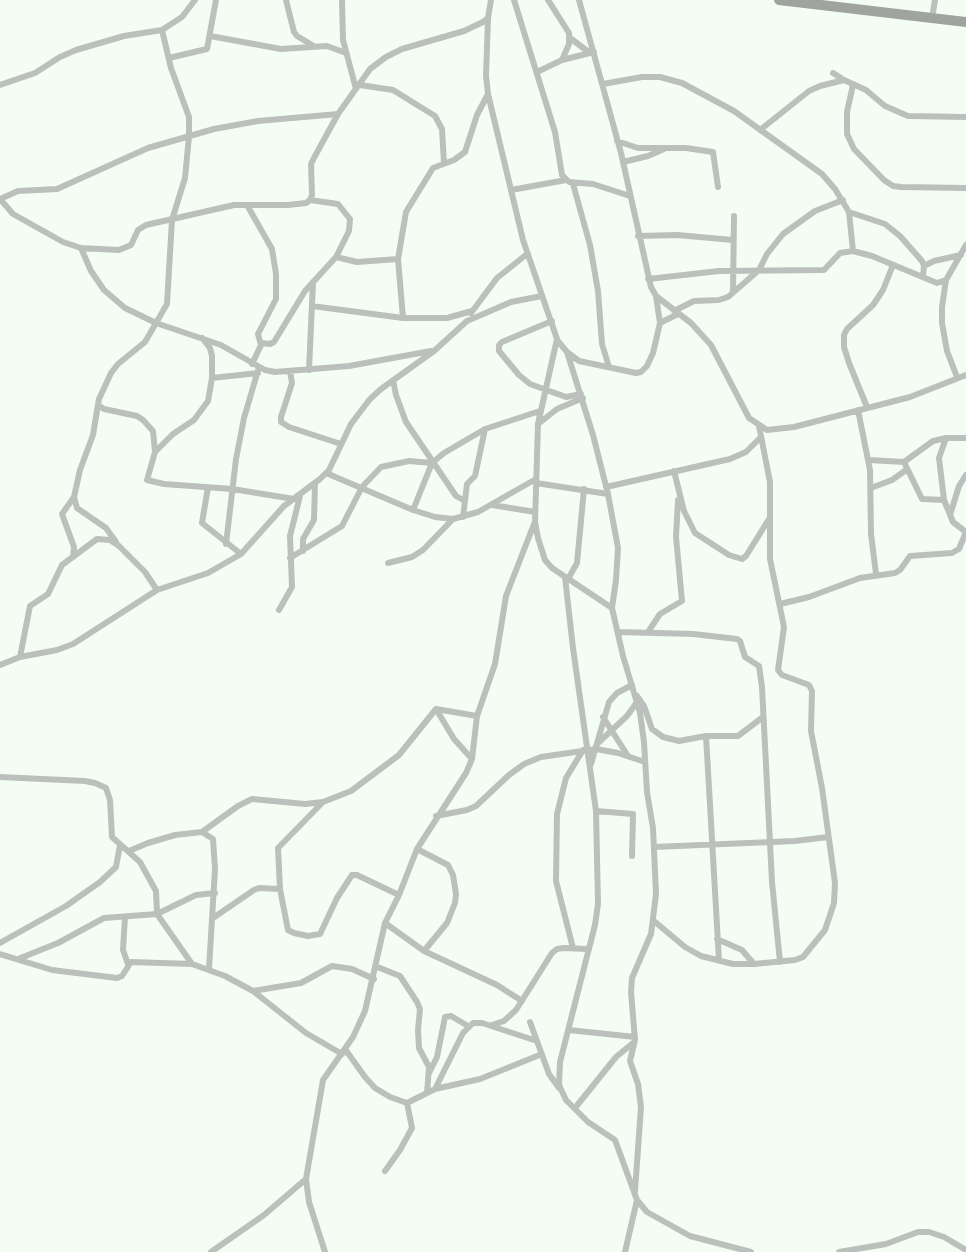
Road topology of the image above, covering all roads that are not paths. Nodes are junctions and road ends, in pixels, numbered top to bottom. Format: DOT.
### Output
graph roads {
  1 [pos="195,0"];
  2 [pos="216,0"];
  3 [pos="286,0"];
  4 [pos="342,0"];
  5 [pos="491,0"];
  6 [pos="514,0"];
  7 [pos="548,0"];
  8 [pos="579,0"];
  9 [pos="779,0"];
  10 [pos="840,0"];
  11 [pos="935,0"];
  12 [pos="849,8"];
  13 [pos="932,18"];
  14 [pos="488,19"];
  15 [pos="966,22"];
  16 [pos="162,30"];
  17 [pos="210,36"];
  18 [pos="570,38"];
  19 [pos="314,46"];
  20 [pos="592,52"];
  21 [pos="346,53"];
  22 [pos="169,58"];
  23 [pos="562,60"];
  24 [pos="537,72"];
  25 [pos="833,72"];
  26 [pos="844,80"];
  27 [pos="603,84"];
  28 [pos="0,85"];
  29 [pos="853,85"];
  30 [pos="358,87"];
  31 [pos="488,94"];
  32 [pos="338,114"];
  33 [pos="966,117"];
  34 [pos="760,130"];
  35 [pos="189,136"];
  36 [pos="617,141"];
  37 [pos="665,148"];
  38 [pos="623,162"];
  39 [pos="444,163"];
  40 [pos="565,180"];
  41 [pos="573,184"];
  42 [pos="718,187"];
  43 [pos="966,188"];
  44 [pos="511,190"];
  45 [pos="630,196"];
  46 [pos="0,199"];
  47 [pos="310,201"];
  48 [pos="843,201"];
  49 [pos="247,205"];
  50 [pos="0,206"];
  51 [pos="849,212"];
  52 [pos="13,215"];
  53 [pos="734,216"];
  54 [pos="172,220"];
  55 [pos="638,236"];
  56 [pos="733,240"];
  57 [pos="966,245"];
  58 [pos="81,248"];
  59 [pos="853,251"];
  60 [pos="527,254"];
  61 [pos="961,255"];
  62 [pos="336,257"];
  63 [pos="398,258"];
  64 [pos="893,265"];
  65 [pos="924,266"];
  66 [pos="759,270"];
  67 [pos="733,271"];
  68 [pos="923,277"];
  69 [pos="648,279"];
  70 [pos="946,280"];
  71 [pos="313,282"];
  72 [pos="733,292"];
  73 [pos="542,296"];
  74 [pos="656,296"];
  75 [pos="312,306"];
  76 [pos="472,311"];
  77 [pos="676,312"];
  78 [pos="403,318"];
  79 [pos="467,321"];
  80 [pos="552,321"];
  81 [pos="156,323"];
  82 [pos="660,323"];
  83 [pos="200,336"];
  84 [pos="557,339"];
  85 [pos="261,343"];
  86 [pos="434,351"];
  87 [pos="567,352"];
  88 [pos="609,367"];
  89 [pos="257,368"];
  90 [pos="309,370"];
  91 [pos="290,371"];
  92 [pos="966,375"];
  93 [pos="957,377"];
  94 [pos="212,378"];
  95 [pos="393,380"];
  96 [pos="544,390"];
  97 [pos="582,396"];
  98 [pos="98,405"];
  99 [pos="867,407"];
  100 [pos="858,410"];
  101 [pos="540,411"];
  102 [pos="538,424"];
  103 [pos="760,426"];
  104 [pos="485,429"];
  105 [pos="761,437"];
  106 [pos="946,438"];
  107 [pos="966,438"];
  108 [pos="341,444"];
  109 [pos="155,452"];
  110 [pos="869,460"];
  111 [pos="433,462"];
  112 [pos="904,462"];
  113 [pos="906,470"];
  114 [pos="674,471"];
  115 [pos="326,473"];
  116 [pos="966,475"];
  117 [pos="536,481"];
  118 [pos="315,483"];
  119 [pos="208,487"];
  120 [pos="362,488"];
  121 [pos="871,488"];
  122 [pos="232,489"];
  123 [pos="584,489"];
  124 [pos="607,490"];
  125 [pos="678,494"];
  126 [pos="74,497"];
  127 [pos="297,497"];
  128 [pos="944,500"];
  129 [pos="465,501"];
  130 [pos="491,505"];
  131 [pos="414,510"];
  132 [pos="536,512"];
  133 [pos="463,517"];
  134 [pos="770,517"];
  135 [pos="950,517"];
  136 [pos="453,519"];
  137 [pos="535,522"];
  138 [pos="966,532"];
  139 [pos="226,544"];
  140 [pos="119,546"];
  141 [pos="303,551"];
  142 [pos="241,554"];
  143 [pos="74,557"];
  144 [pos="290,558"];
  145 [pos="388,563"];
  146 [pos="876,574"];
  147 [pos="567,578"];
  148 [pos="156,590"];
  149 [pos="780,604"];
  150 [pos="612,608"];
  151 [pos="279,610"];
  152 [pos="618,632"];
  153 [pos="648,632"];
  154 [pos="20,657"];
  155 [pos="0,666"];
  156 [pos="632,685"];
  157 [pos="636,698"];
  158 [pos="436,709"];
  159 [pos="477,716"];
  160 [pos="603,717"];
  161 [pos="763,717"];
  162 [pos="612,731"];
  163 [pos="706,736"];
  164 [pos="597,746"];
  165 [pos="585,750"];
  166 [pos="628,756"];
  167 [pos="472,759"];
  168 [pos="645,762"];
  169 [pos="590,765"];
  170 [pos="0,777"];
  171 [pos="323,802"];
  172 [pos="596,811"];
  173 [pos="436,816"];
  174 [pos="202,832"];
  175 [pos="828,837"];
  176 [pos="770,841"];
  177 [pos="120,845"];
  178 [pos="711,845"];
  179 [pos="654,847"];
  180 [pos="417,849"];
  181 [pos="129,851"];
  182 [pos="632,856"];
  183 [pos="280,889"];
  184 [pos="215,893"];
  185 [pos="399,895"];
  186 [pos="156,914"];
  187 [pos="125,917"];
  188 [pos="214,918"];
  189 [pos="654,921"];
  190 [pos="385,923"];
  191 [pos="717,939"];
  192 [pos="0,943"];
  193 [pos="573,948"];
  194 [pos="587,948"];
  195 [pos="424,951"];
  196 [pos="0,954"];
  197 [pos="17,959"];
  198 [pos="719,960"];
  199 [pos="780,962"];
  200 [pos="128,964"];
  201 [pos="192,964"];
  202 [pos="754,964"];
  203 [pos="375,966"];
  204 [pos="209,970"];
  205 [pos="374,979"];
  206 [pos="253,991"];
  207 [pos="522,1001"];
  208 [pos="530,1022"];
  209 [pos="468,1026"];
  210 [pos="490,1026"];
  211 [pos="569,1030"];
  212 [pos="634,1040"];
  213 [pos="537,1041"];
  214 [pos="344,1051"];
  215 [pos="542,1054"];
  216 [pos="429,1073"];
  217 [pos="435,1089"];
  218 [pos="561,1089"];
  219 [pos="426,1093"];
  220 [pos="407,1102"];
  221 [pos="575,1108"];
  222 [pos="385,1171"];
  223 [pos="306,1179"];
  224 [pos="635,1191"];
  225 [pos="637,1200"];
  226 [pos="966,1250"];
  227 [pos="211,1252"];
  228 [pos="325,1252"];
  229 [pos="625,1252"];
  230 [pos="751,1252"];
  231 [pos="839,1252"];
  1 -- 16 [label="street"];
  2 -- 17 [label="street"];
  3 -- 19 [label="street"];
  4 -- 21 [label="street"];
  5 -- 14 [label="street"];
  6 -- 24 [label="street"];
  7 -- 18 [label="street"];
  8 -- 20 [label="street"];
  9 -- 12 [label="street"];
  10 -- 12 [label="street"];
  11 -- 13 [label="street"];
  12 -- 13 [label="street"];
  13 -- 15 [label="street"];
  14 -- 30 [label="street"];
  14 -- 31 [label="street"];
  16 -- 22 [label="street"];
  16 -- 28 [label="street"];
  17 -- 19 [label="street"];
  17 -- 22 [label="street"];
  18 -- 20 [label="street"];
  18 -- 23 [label="street"];
  19 -- 21 [label="street"];
  20 -- 23 [label="street"];
  20 -- 27 [label="street"];
  21 -- 30 [label="street"];
  22 -- 35 [label="street"];
  23 -- 24 [label="street"];
  24 -- 40 [label="street"];
  25 -- 26 [label="street"];
  26 -- 29 [label="street"];
  26 -- 34 [label="street"];
  27 -- 34 [label="street"];
  27 -- 36 [label="street"];
  29 -- 33 [label="street"];
  29 -- 43 [label="street"];
  30 -- 32 [label="street"];
  30 -- 39 [label="street"];
  31 -- 39 [label="street"];
  31 -- 44 [label="street"];
  32 -- 35 [label="street"];
  32 -- 47 [label="street"];
  34 -- 48 [label="street"];
  35 -- 46 [label="street"];
  35 -- 54 [label="street"];
  36 -- 37 [label="street"];
  36 -- 38 [label="street"];
  37 -- 38 [label="street"];
  37 -- 42 [label="street"];
  38 -- 45 [label="street"];
  39 -- 63 [label="street"];
  40 -- 41 [label="street"];
  40 -- 44 [label="street"];
  41 -- 45 [label="street"];
  41 -- 88 [label="street"];
  44 -- 60 [label="street"];
  45 -- 55 [label="street"];
  46 -- 52 [label="street"];
  47 -- 49 [label="street"];
  47 -- 62 [label="street"];
  48 -- 51 [label="street"];
  48 -- 66 [label="street"];
  49 -- 54 [label="street"];
  49 -- 85 [label="street"];
  50 -- 52 [label="street"];
  51 -- 59 [label="street"];
  51 -- 65 [label="street"];
  52 -- 58 [label="street"];
  53 -- 56 [label="street"];
  54 -- 58 [label="street"];
  54 -- 81 [label="street"];
  55 -- 56 [label="street"];
  55 -- 69 [label="street"];
  56 -- 67 [label="street"];
  57 -- 61 [label="street"];
  58 -- 81 [label="street"];
  59 -- 64 [label="street"];
  59 -- 66 [label="street"];
  60 -- 73 [label="street"];
  60 -- 76 [label="street"];
  61 -- 65 [label="street"];
  61 -- 70 [label="street"];
  62 -- 63 [label="street"];
  62 -- 71 [label="street"];
  63 -- 78 [label="street"];
  64 -- 68 [label="street"];
  64 -- 99 [label="street"];
  65 -- 68 [label="street"];
  66 -- 67 [label="street"];
  66 -- 72 [label="street"];
  67 -- 69 [label="street"];
  67 -- 72 [label="street"];
  68 -- 70 [label="street"];
  69 -- 74 [label="street"];
  70 -- 93 [label="street"];
  71 -- 75 [label="street"];
  71 -- 85 [label="street"];
  72 -- 77 [label="street"];
  73 -- 79 [label="street"];
  73 -- 80 [label="street"];
  74 -- 77 [label="street"];
  74 -- 82 [label="street"];
  75 -- 78 [label="street"];
  75 -- 90 [label="street"];
  76 -- 78 [label="street"];
  76 -- 79 [label="street"];
  77 -- 82 [label="street"];
  77 -- 103 [label="street"];
  79 -- 86 [label="street"];
  80 -- 84 [label="street"];
  80 -- 96 [label="street"];
  81 -- 83 [label="street"];
  81 -- 98 [label="street"];
  82 -- 88 [label="street"];
  83 -- 89 [label="street"];
  83 -- 94 [label="street"];
  84 -- 87 [label="street"];
  84 -- 96 [label="street"];
  85 -- 89 [label="street"];
  86 -- 90 [label="street"];
  86 -- 95 [label="street"];
  87 -- 88 [label="street"];
  87 -- 97 [label="street"];
  89 -- 91 [label="street"];
  89 -- 94 [label="street"];
  89 -- 122 [label="street"];
  90 -- 91 [label="street"];
  91 -- 108 [label="street"];
  92 -- 93 [label="street"];
  93 -- 99 [label="street"];
  94 -- 109 [label="street"];
  95 -- 108 [label="street"];
  95 -- 111 [label="street"];
  96 -- 97 [label="street"];
  96 -- 101 [label="street"];
  97 -- 102 [label="street"];
  97 -- 124 [label="street"];
  98 -- 109 [label="street"];
  98 -- 126 [label="street"];
  99 -- 100 [label="street"];
  100 -- 103 [label="street"];
  100 -- 110 [label="street"];
  101 -- 102 [label="street"];
  101 -- 104 [label="street"];
  102 -- 117 [label="street"];
  103 -- 105 [label="street"];
  104 -- 111 [label="street"];
  104 -- 129 [label="street"];
  105 -- 114 [label="street"];
  105 -- 134 [label="street"];
  106 -- 107 [label="street"];
  106 -- 112 [label="street"];
  106 -- 128 [label="street"];
  108 -- 115 [label="street"];
  109 -- 119 [label="street"];
  110 -- 112 [label="street"];
  110 -- 121 [label="street"];
  111 -- 120 [label="street"];
  111 -- 129 [label="street"];
  111 -- 131 [label="street"];
  112 -- 113 [label="street"];
  113 -- 121 [label="street"];
  113 -- 128 [label="street"];
  114 -- 124 [label="street"];
  114 -- 125 [label="street"];
  115 -- 118 [label="street"];
  115 -- 120 [label="street"];
  116 -- 135 [label="street"];
  117 -- 123 [label="street"];
  117 -- 130 [label="street"];
  117 -- 132 [label="street"];
  118 -- 127 [label="street"];
  118 -- 141 [label="street"];
  119 -- 122 [label="street"];
  119 -- 139 [label="street"];
  120 -- 131 [label="street"];
  120 -- 141 [label="street"];
  121 -- 146 [label="street"];
  122 -- 127 [label="street"];
  122 -- 139 [label="street"];
  123 -- 124 [label="street"];
  123 -- 147 [label="street"];
  124 -- 150 [label="street"];
  125 -- 134 [label="street"];
  125 -- 153 [label="street"];
  126 -- 140 [label="street"];
  126 -- 143 [label="street"];
  127 -- 142 [label="street"];
  127 -- 144 [label="street"];
  128 -- 135 [label="street"];
  129 -- 133 [label="street"];
  130 -- 132 [label="street"];
  130 -- 133 [label="street"];
  131 -- 136 [label="street"];
  132 -- 137 [label="street"];
  133 -- 136 [label="street"];
  134 -- 149 [label="street"];
  135 -- 138 [label="street"];
  136 -- 145 [label="street"];
  137 -- 147 [label="street"];
  137 -- 159 [label="street"];
  138 -- 146 [label="street"];
  139 -- 142 [label="street"];
  140 -- 143 [label="street"];
  140 -- 148 [label="street"];
  141 -- 144 [label="street"];
  142 -- 148 [label="street"];
  143 -- 154 [label="street"];
  144 -- 151 [label="street"];
  146 -- 149 [label="street"];
  147 -- 150 [label="street"];
  147 -- 165 [label="street"];
  148 -- 154 [label="street"];
  149 -- 175 [label="street"];
  150 -- 152 [label="street"];
  152 -- 153 [label="street"];
  152 -- 156 [label="street"];
  153 -- 161 [label="street"];
  154 -- 155 [label="street"];
  156 -- 157 [label="street"];
  156 -- 160 [label="street"];
  157 -- 162 [label="street"];
  157 -- 163 [label="street"];
  157 -- 168 [label="street"];
  158 -- 159 [label="street"];
  158 -- 167 [label="street"];
  158 -- 171 [label="street"];
  159 -- 167 [label="street"];
  160 -- 162 [label="street"];
  160 -- 164 [label="street"];
  161 -- 163 [label="street"];
  161 -- 176 [label="street"];
  162 -- 164 [label="street"];
  162 -- 166 [label="street"];
  163 -- 178 [label="street"];
  164 -- 165 [label="street"];
  164 -- 166 [label="street"];
  164 -- 169 [label="street"];
  165 -- 169 [label="street"];
  165 -- 173 [label="street"];
  165 -- 193 [label="street"];
  166 -- 168 [label="street"];
  167 -- 173 [label="street"];
  168 -- 179 [label="street"];
  169 -- 172 [label="street"];
  170 -- 177 [label="street"];
  171 -- 174 [label="street"];
  171 -- 183 [label="street"];
  172 -- 182 [label="street"];
  172 -- 194 [label="street"];
  173 -- 180 [label="street"];
  174 -- 181 [label="street"];
  174 -- 184 [label="street"];
  175 -- 176 [label="street"];
  175 -- 199 [label="street"];
  176 -- 178 [label="street"];
  176 -- 199 [label="street"];
  177 -- 181 [label="street"];
  177 -- 192 [label="street"];
  178 -- 179 [label="street"];
  178 -- 191 [label="street"];
  179 -- 189 [label="street"];
  180 -- 185 [label="street"];
  180 -- 195 [label="street"];
  181 -- 186 [label="street"];
  183 -- 185 [label="street"];
  183 -- 188 [label="street"];
  184 -- 186 [label="street"];
  184 -- 188 [label="street"];
  185 -- 190 [label="street"];
  186 -- 187 [label="street"];
  186 -- 201 [label="street"];
  187 -- 197 [label="street"];
  187 -- 200 [label="street"];
  188 -- 204 [label="street"];
  189 -- 198 [label="street"];
  189 -- 212 [label="street"];
  190 -- 195 [label="street"];
  190 -- 203 [label="street"];
  191 -- 198 [label="street"];
  191 -- 202 [label="street"];
  193 -- 194 [label="street"];
  193 -- 207 [label="street"];
  194 -- 211 [label="street"];
  195 -- 207 [label="street"];
  196 -- 197 [label="street"];
  197 -- 200 [label="street"];
  198 -- 202 [label="street"];
  199 -- 202 [label="street"];
  200 -- 201 [label="street"];
  201 -- 204 [label="street"];
  203 -- 205 [label="street"];
  203 -- 216 [label="street"];
  204 -- 206 [label="street"];
  205 -- 206 [label="street"];
  205 -- 214 [label="street"];
  206 -- 214 [label="street"];
  207 -- 210 [label="street"];
  208 -- 213 [label="street"];
  209 -- 210 [label="street"];
  209 -- 216 [label="street"];
  209 -- 217 [label="street"];
  210 -- 213 [label="street"];
  211 -- 212 [label="street"];
  211 -- 218 [label="street"];
  212 -- 221 [label="street"];
  212 -- 224 [label="street"];
  213 -- 215 [label="street"];
  214 -- 220 [label="street"];
  214 -- 223 [label="street"];
  215 -- 217 [label="street"];
  215 -- 218 [label="street"];
  216 -- 219 [label="street"];
  217 -- 219 [label="street"];
  218 -- 221 [label="street"];
  219 -- 220 [label="street"];
  220 -- 222 [label="street"];
  221 -- 224 [label="street"];
  223 -- 227 [label="street"];
  223 -- 228 [label="street"];
  224 -- 225 [label="street"];
  225 -- 229 [label="street"];
  225 -- 230 [label="street"];
  226 -- 231 [label="street"];
}
